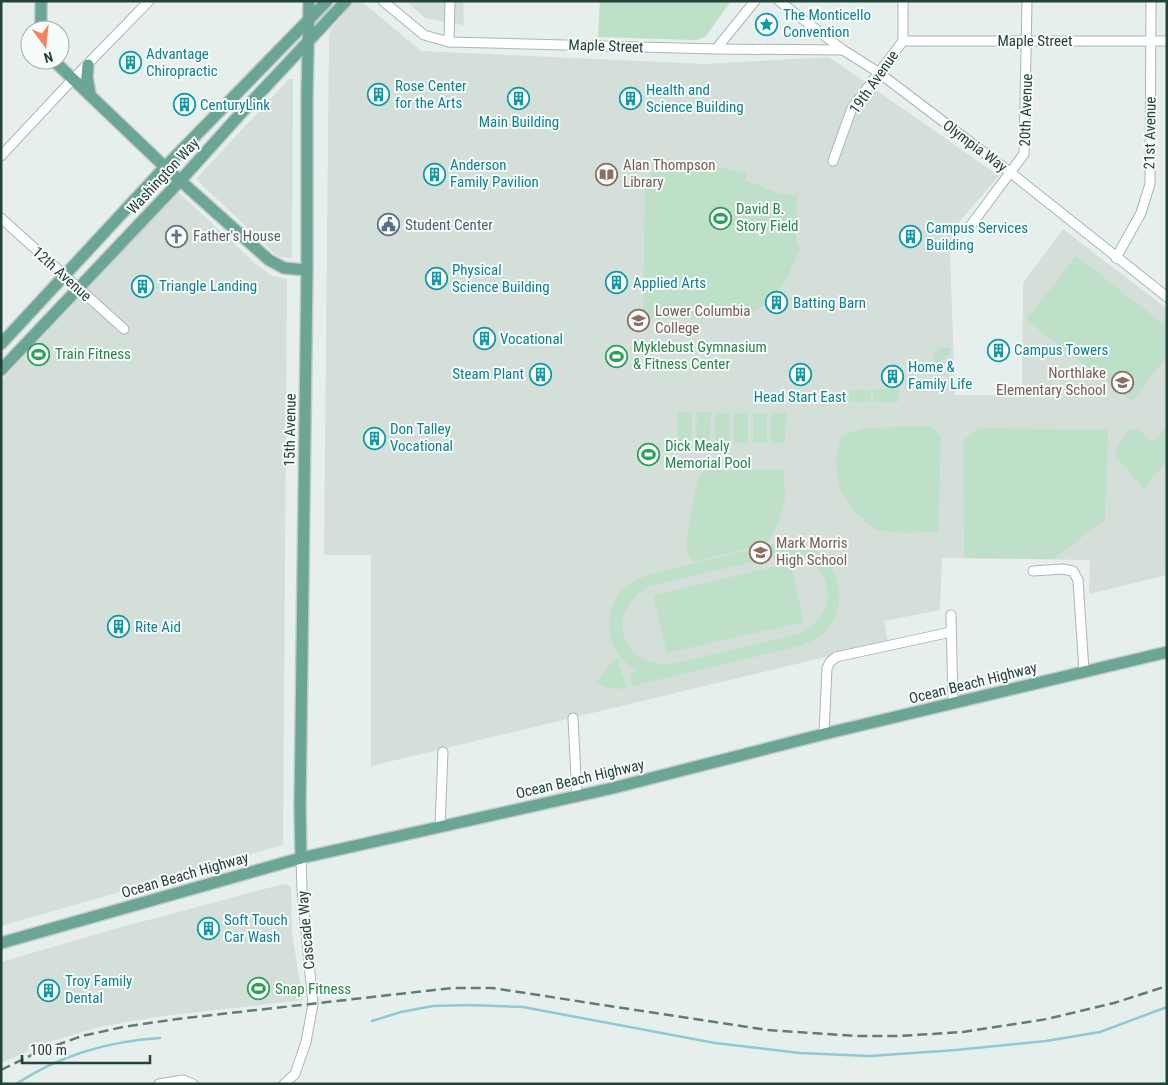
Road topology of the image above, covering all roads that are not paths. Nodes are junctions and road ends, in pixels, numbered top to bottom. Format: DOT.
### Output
graph roads {
  1 [pos="41,1"];
  2 [pos="149,1"];
  3 [pos="309,1"];
  4 [pos="327,1"];
  5 [pos="346,1"];
  6 [pos="383,1"];
  7 [pos="450,1"];
  8 [pos="755,1"];
  9 [pos="779,1"];
  10 [pos="903,1"];
  11 [pos="1027,1"];
  12 [pos="1151,1"];
  13 [pos="41,20"];
  14 [pos="309,20"];
  15 [pos="309,40"];
  16 [pos="1028,40"];
  17 [pos="903,41"];
  18 [pos="1152,41"];
  19 [pos="1167,41"];
  20 [pos="449,42"];
  21 [pos="716,49"];
  22 [pos="843,50"];
  23 [pos="88,65"];
  24 [pos="62,70"];
  25 [pos="878,72"];
  26 [pos="72,80"];
  27 [pos="90,94"];
  28 [pos="1,156"];
  29 [pos="833,162"];
  30 [pos="165,168"];
  31 [pos="1011,173"];
  32 [pos="180,181"];
  33 [pos="1,218"];
  34 [pos="968,229"];
  35 [pos="1116,258"];
  36 [pos="307,270"];
  37 [pos="64,276"];
  38 [pos="78,289"];
  39 [pos="1167,296"];
  40 [pos="124,329"];
  41 [pos="1,344"];
  42 [pos="1,370"];
  43 [pos="1033,571"];
  44 [pos="951,615"];
  45 [pos="951,632"];
  46 [pos="1167,652"];
  47 [pos="1084,671"];
  48 [pos="953,703"];
  49 [pos="573,718"];
  50 [pos="824,734"];
  51 [pos="443,752"];
  52 [pos="577,796"];
  53 [pos="440,826"];
  54 [pos="301,858"];
  55 [pos="1,943"];
  56 [pos="159,1084"];
  57 [pos="194,1084"];
  58 [pos="284,1084"];
  1 -- 13 [label="main road"];
  2 -- 23 [label="street"];
  3 -- 14 [label="main road, 15th Avenue"];
  4 -- 14 [label="main road, Washington Way"];
  5 -- 15 [label="main road, Washington Way"];
  6 -- 20 [label="street, Maple Street"];
  7 -- 20 [label="street"];
  8 -- 21 [label="street"];
  9 -- 22 [label="street, Olympia Way"];
  10 -- 17 [label="street, 19th Avenue"];
  11 -- 16 [label="street, 20th Avenue"];
  12 -- 18 [label="street, 21st Avenue"];
  14 -- 15 [label="main road, 15th Avenue"];
  14 -- 30 [label="main road, Washington Way"];
  15 -- 32 [label="main road, Washington Way"];
  15 -- 36 [label="main road, 15th Avenue"];
  16 -- 17 [label="street, Maple Street"];
  16 -- 18 [label="street, Maple Street"];
  16 -- 31 [label="street, 20th Avenue"];
  17 -- 25 [label="street, 19th Avenue"];
  18 -- 19 [label="street, Maple Street"];
  18 -- 35 [label="street, 21st Avenue"];
  20 -- 21 [label="street, Maple Street"];
  21 -- 22 [label="street, Maple Street"];
  22 -- 25 [label="street, Olympia Way"];
  23 -- 26 [label="street"];
  23 -- 27 [label="main road"];
  24 -- 26 [label="main road"];
  25 -- 29 [label="street, 19th Avenue"];
  25 -- 31 [label="street, Olympia Way"];
  26 -- 27 [label="main road"];
  26 -- 28 [label="street"];
  27 -- 30 [label="main road"];
  30 -- 32 [label="main road"];
  30 -- 37 [label="main road, Washington Way"];
  31 -- 34 [label="street, 20th Avenue"];
  31 -- 35 [label="street, Olympia Way"];
  32 -- 36 [label="main road"];
  32 -- 38 [label="main road, Washington Way"];
  33 -- 37 [label="street, 12th Avenue"];
  35 -- 39 [label="street, Olympia Way"];
  36 -- 54 [label="main road, 15th Avenue"];
  37 -- 38 [label="street, 12th Avenue"];
  37 -- 41 [label="main road, Washington Way"];
  38 -- 40 [label="street, 12th Avenue"];
  38 -- 42 [label="main road, Washington Way"];
  43 -- 47 [label="street"];
  44 -- 45 [label="street"];
  45 -- 48 [label="street"];
  45 -- 50 [label="street"];
  46 -- 47 [label="main road, Ocean Beach Highway"];
  47 -- 48 [label="main road, Ocean Beach Highway"];
  48 -- 50 [label="main road, Ocean Beach Highway"];
  49 -- 52 [label="street"];
  50 -- 52 [label="main road, Ocean Beach Highway"];
  51 -- 53 [label="street"];
  52 -- 53 [label="main road, Ocean Beach Highway"];
  53 -- 54 [label="main road, Ocean Beach Highway"];
  54 -- 55 [label="main road, Ocean Beach Highway"];
  54 -- 58 [label="street, Cascade Way"];
  56 -- 57 [label="street"];
}
